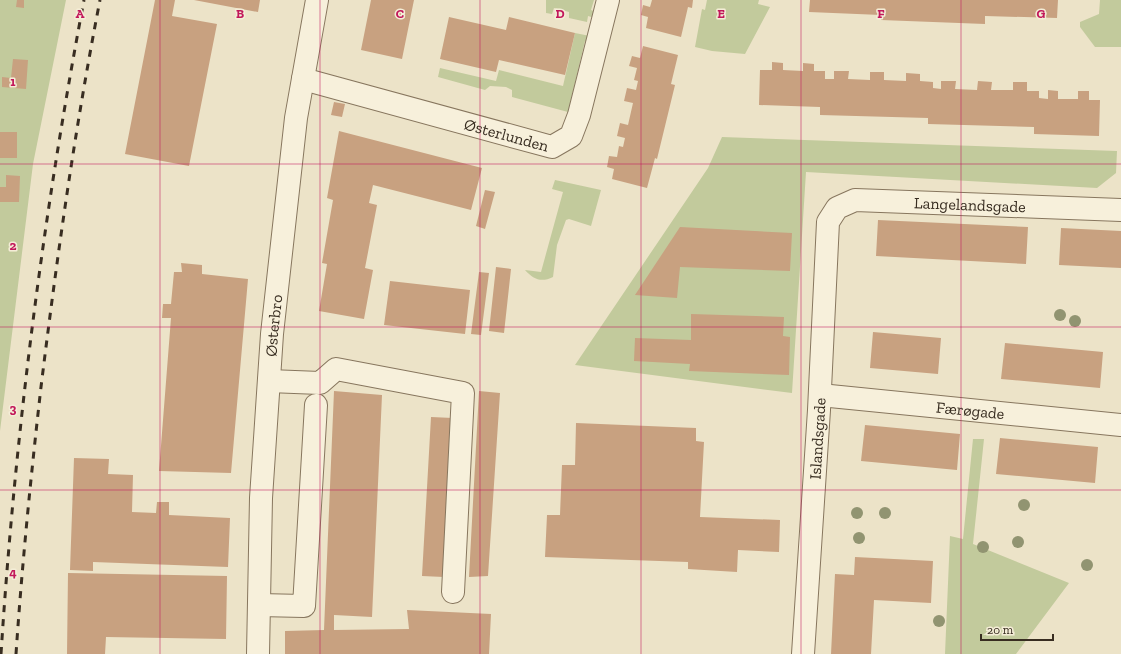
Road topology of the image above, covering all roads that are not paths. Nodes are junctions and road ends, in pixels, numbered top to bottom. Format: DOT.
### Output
graph roads {
  1 [pos="317,0"];
  2 [pos="608,0"];
  3 [pos="303,79"];
  4 [pos="1121,210"];
  5 [pos="828,222"];
  6 [pos="269,381"];
  7 [pos="820,395"];
  8 [pos="316,404"];
  9 [pos="1121,425"];
  10 [pos="453,592"];
  11 [pos="259,605"];
  12 [pos="258,654"];
  13 [pos="803,654"];
  1 -- 3 [label="street, Østerbro"];
  2 -- 3 [label="street, Østerlunden"];
  3 -- 6 [label="street, Østerbro"];
  4 -- 5 [label="street, Langelandsgade"];
  5 -- 7 [label="street, Islandsgade"];
  6 -- 10 [label="street"];
  6 -- 11 [label="street, Østerbro"];
  7 -- 9 [label="street, Færøgade"];
  7 -- 13 [label="street, Islandsgade"];
  8 -- 11 [label="street"];
  11 -- 12 [label="street, Østerbro"];
}
